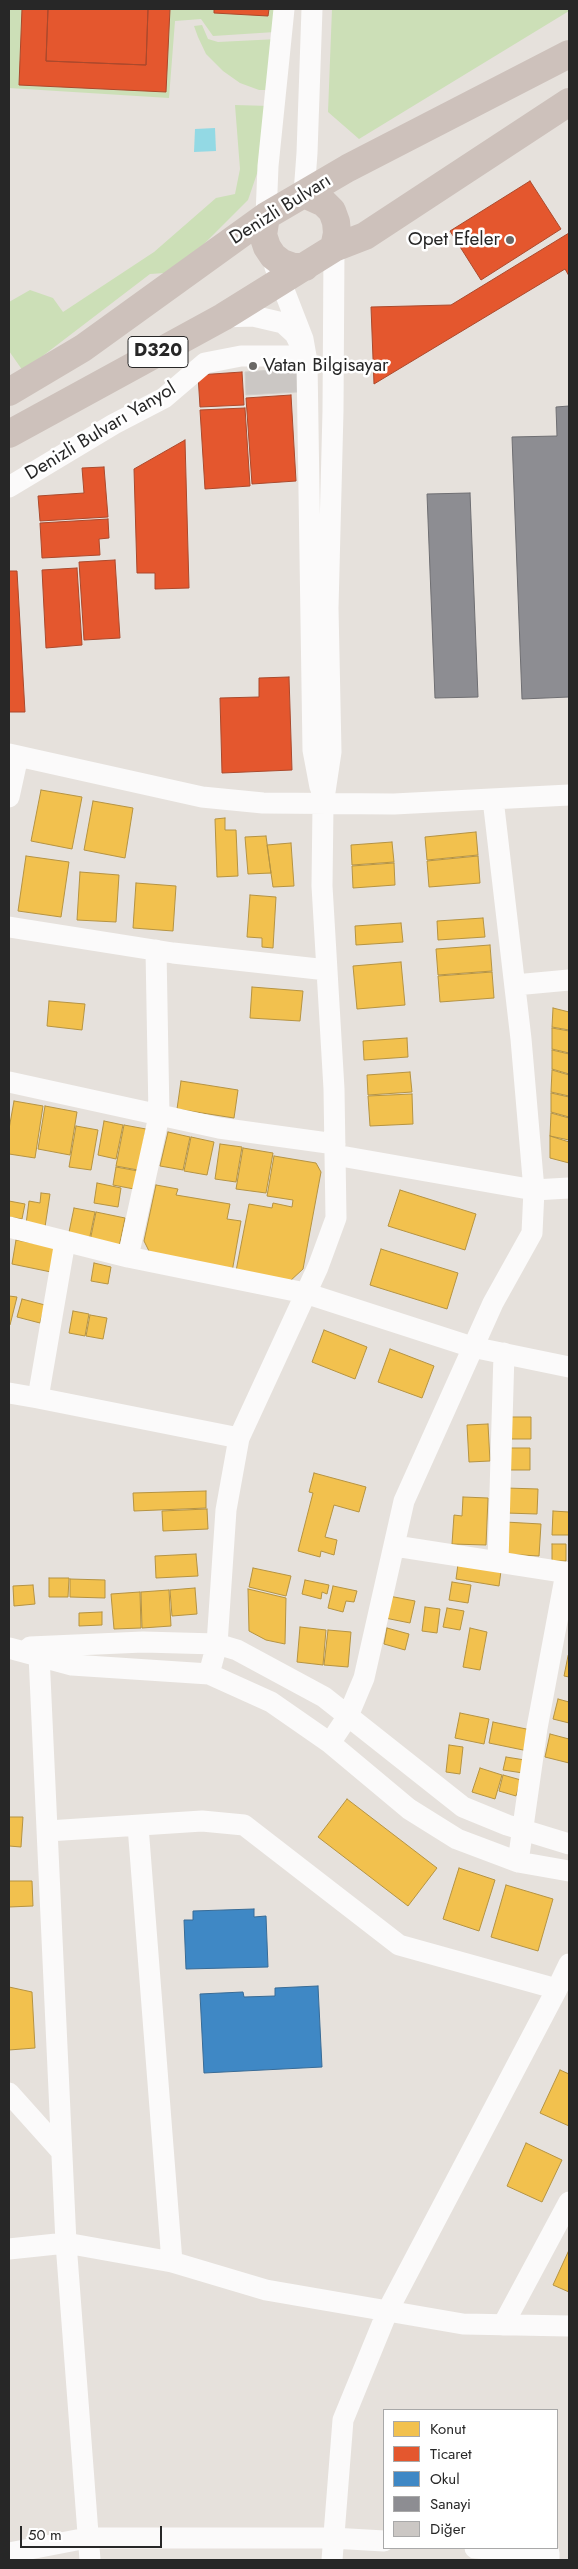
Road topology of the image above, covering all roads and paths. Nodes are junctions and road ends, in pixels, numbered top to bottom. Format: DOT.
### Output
graph roads {
  1 [pos="284,9"];
  2 [pos="312,9"];
  3 [pos="569,54"];
  4 [pos="569,102"];
  5 [pos="304,194"];
  6 [pos="266,216"];
  7 [pos="266,246"];
  8 [pos="334,248"];
  9 [pos="305,267"];
  10 [pos="281,282"];
  11 [pos="223,317"];
  12 [pos="306,356"];
  13 [pos="9,392"];
  14 [pos="9,434"];
  15 [pos="9,486"];
  16 [pos="13,755"];
  17 [pos="569,795"];
  18 [pos="9,797"];
  19 [pos="493,799"];
  20 [pos="323,805"];
  21 [pos="9,927"];
  22 [pos="156,950"];
  23 [pos="327,970"];
  24 [pos="569,980"];
  25 [pos="515,985"];
  26 [pos="9,1082"];
  27 [pos="159,1116"];
  28 [pos="335,1150"];
  29 [pos="569,1188"];
  30 [pos="534,1190"];
  31 [pos="9,1227"];
  32 [pos="64,1241"];
  33 [pos="128,1258"];
  34 [pos="305,1293"];
  35 [pos="472,1347"];
  36 [pos="504,1354"];
  37 [pos="569,1367"];
  38 [pos="9,1393"];
  39 [pos="38,1398"];
  40 [pos="239,1438"];
  41 [pos="395,1546"];
  42 [pos="498,1562"];
  43 [pos="568,1573"];
  44 [pos="217,1644"];
  45 [pos="12,1648"];
  46 [pos="39,1655"];
  47 [pos="209,1674"];
  48 [pos="348,1716"];
  49 [pos="330,1743"];
  50 [pos="138,1826"];
  51 [pos="522,1829"];
  52 [pos="48,1831"];
  53 [pos="569,1844"];
  54 [pos="518,1862"];
  55 [pos="569,1871"];
  56 [pos="569,1964"];
  57 [pos="557,1989"];
  58 [pos="9,2093"];
  59 [pos="61,2151"];
  60 [pos="569,2202"];
  61 [pos="66,2243"];
  62 [pos="9,2249"];
  63 [pos="172,2262"];
  64 [pos="388,2310"];
  65 [pos="503,2325"];
  66 [pos="569,2326"];
  67 [pos="87,2538"];
  68 [pos="332,2538"];
  69 [pos="383,2541"];
  70 [pos="490,2549"];
  71 [pos="9,2553"];
  72 [pos="90,2560"];
  73 [pos="332,2560"];
  74 [pos="549,2560"];
  1 -- 6 [label="street"];
  2 -- 5 [label="street"];
  3 -- 5 [label="highway, Denizli Bulvarı / D320"];
  4 -- 8 [label="highway, D320"];
  5 -- 6 [label="highway, Denizli Bulvarı / D320"];
  5 -- 8 [label="highway"];
  6 -- 7 [label="highway"];
  6 -- 13 [label="highway, Denizli Bulvarı / D320"];
  7 -- 9 [label="highway"];
  7 -- 10 [label="street"];
  8 -- 9 [label="highway, D320"];
  8 -- 20 [label="street"];
  9 -- 10 [label="highway, D320"];
  10 -- 11 [label="highway, D320"];
  10 -- 12 [label="street"];
  11 -- 12 [label="street"];
  11 -- 14 [label="highway, D320"];
  12 -- 15 [label="street, Denizli Bulvarı Yanyol"];
  12 -- 20 [label="street"];
  16 -- 18 [label="street"];
  16 -- 20 [label="street"];
  17 -- 19 [label="street"];
  19 -- 20 [label="street"];
  19 -- 25 [label="street"];
  20 -- 23 [label="street"];
  21 -- 22 [label="street"];
  22 -- 23 [label="street"];
  22 -- 27 [label="street"];
  23 -- 28 [label="street"];
  24 -- 25 [label="street"];
  25 -- 30 [label="street"];
  26 -- 27 [label="street"];
  27 -- 28 [label="street"];
  27 -- 33 [label="street"];
  28 -- 30 [label="street"];
  28 -- 34 [label="street"];
  29 -- 30 [label="street"];
  30 -- 35 [label="street"];
  31 -- 32 [label="street"];
  32 -- 33 [label="street"];
  32 -- 39 [label="street"];
  33 -- 34 [label="street"];
  34 -- 35 [label="street"];
  34 -- 40 [label="street"];
  35 -- 36 [label="street"];
  35 -- 41 [label="street"];
  36 -- 37 [label="street"];
  36 -- 42 [label="street"];
  38 -- 39 [label="street"];
  39 -- 40 [label="street"];
  40 -- 44 [label="street"];
  41 -- 42 [label="street"];
  41 -- 48 [label="street"];
  42 -- 43 [label="street"];
  43 -- 51 [label="street"];
  44 -- 45 [label="street"];
  44 -- 47 [label="street"];
  44 -- 48 [label="street"];
  45 -- 46 [label="street"];
  46 -- 47 [label="street"];
  46 -- 52 [label="street"];
  47 -- 49 [label="street"];
  48 -- 49 [label="street"];
  48 -- 51 [label="street"];
  49 -- 54 [label="street"];
  50 -- 52 [label="street"];
  50 -- 57 [label="street"];
  50 -- 63 [label="street"];
  51 -- 53 [label="street"];
  51 -- 54 [label="street"];
  52 -- 59 [label="street"];
  54 -- 55 [label="street"];
  56 -- 57 [label="street"];
  57 -- 64 [label="street"];
  58 -- 59 [label="street"];
  59 -- 61 [label="street"];
  60 -- 65 [label="street"];
  61 -- 62 [label="street"];
  61 -- 63 [label="street"];
  61 -- 67 [label="street"];
  63 -- 64 [label="street"];
  64 -- 65 [label="street"];
  64 -- 68 [label="street"];
  65 -- 66 [label="street"];
  67 -- 68 [label="street"];
  67 -- 71 [label="street"];
  67 -- 72 [label="street"];
  68 -- 69 [label="street"];
  68 -- 73 [label="street"];
  70 -- 74 [label="street"];
}
